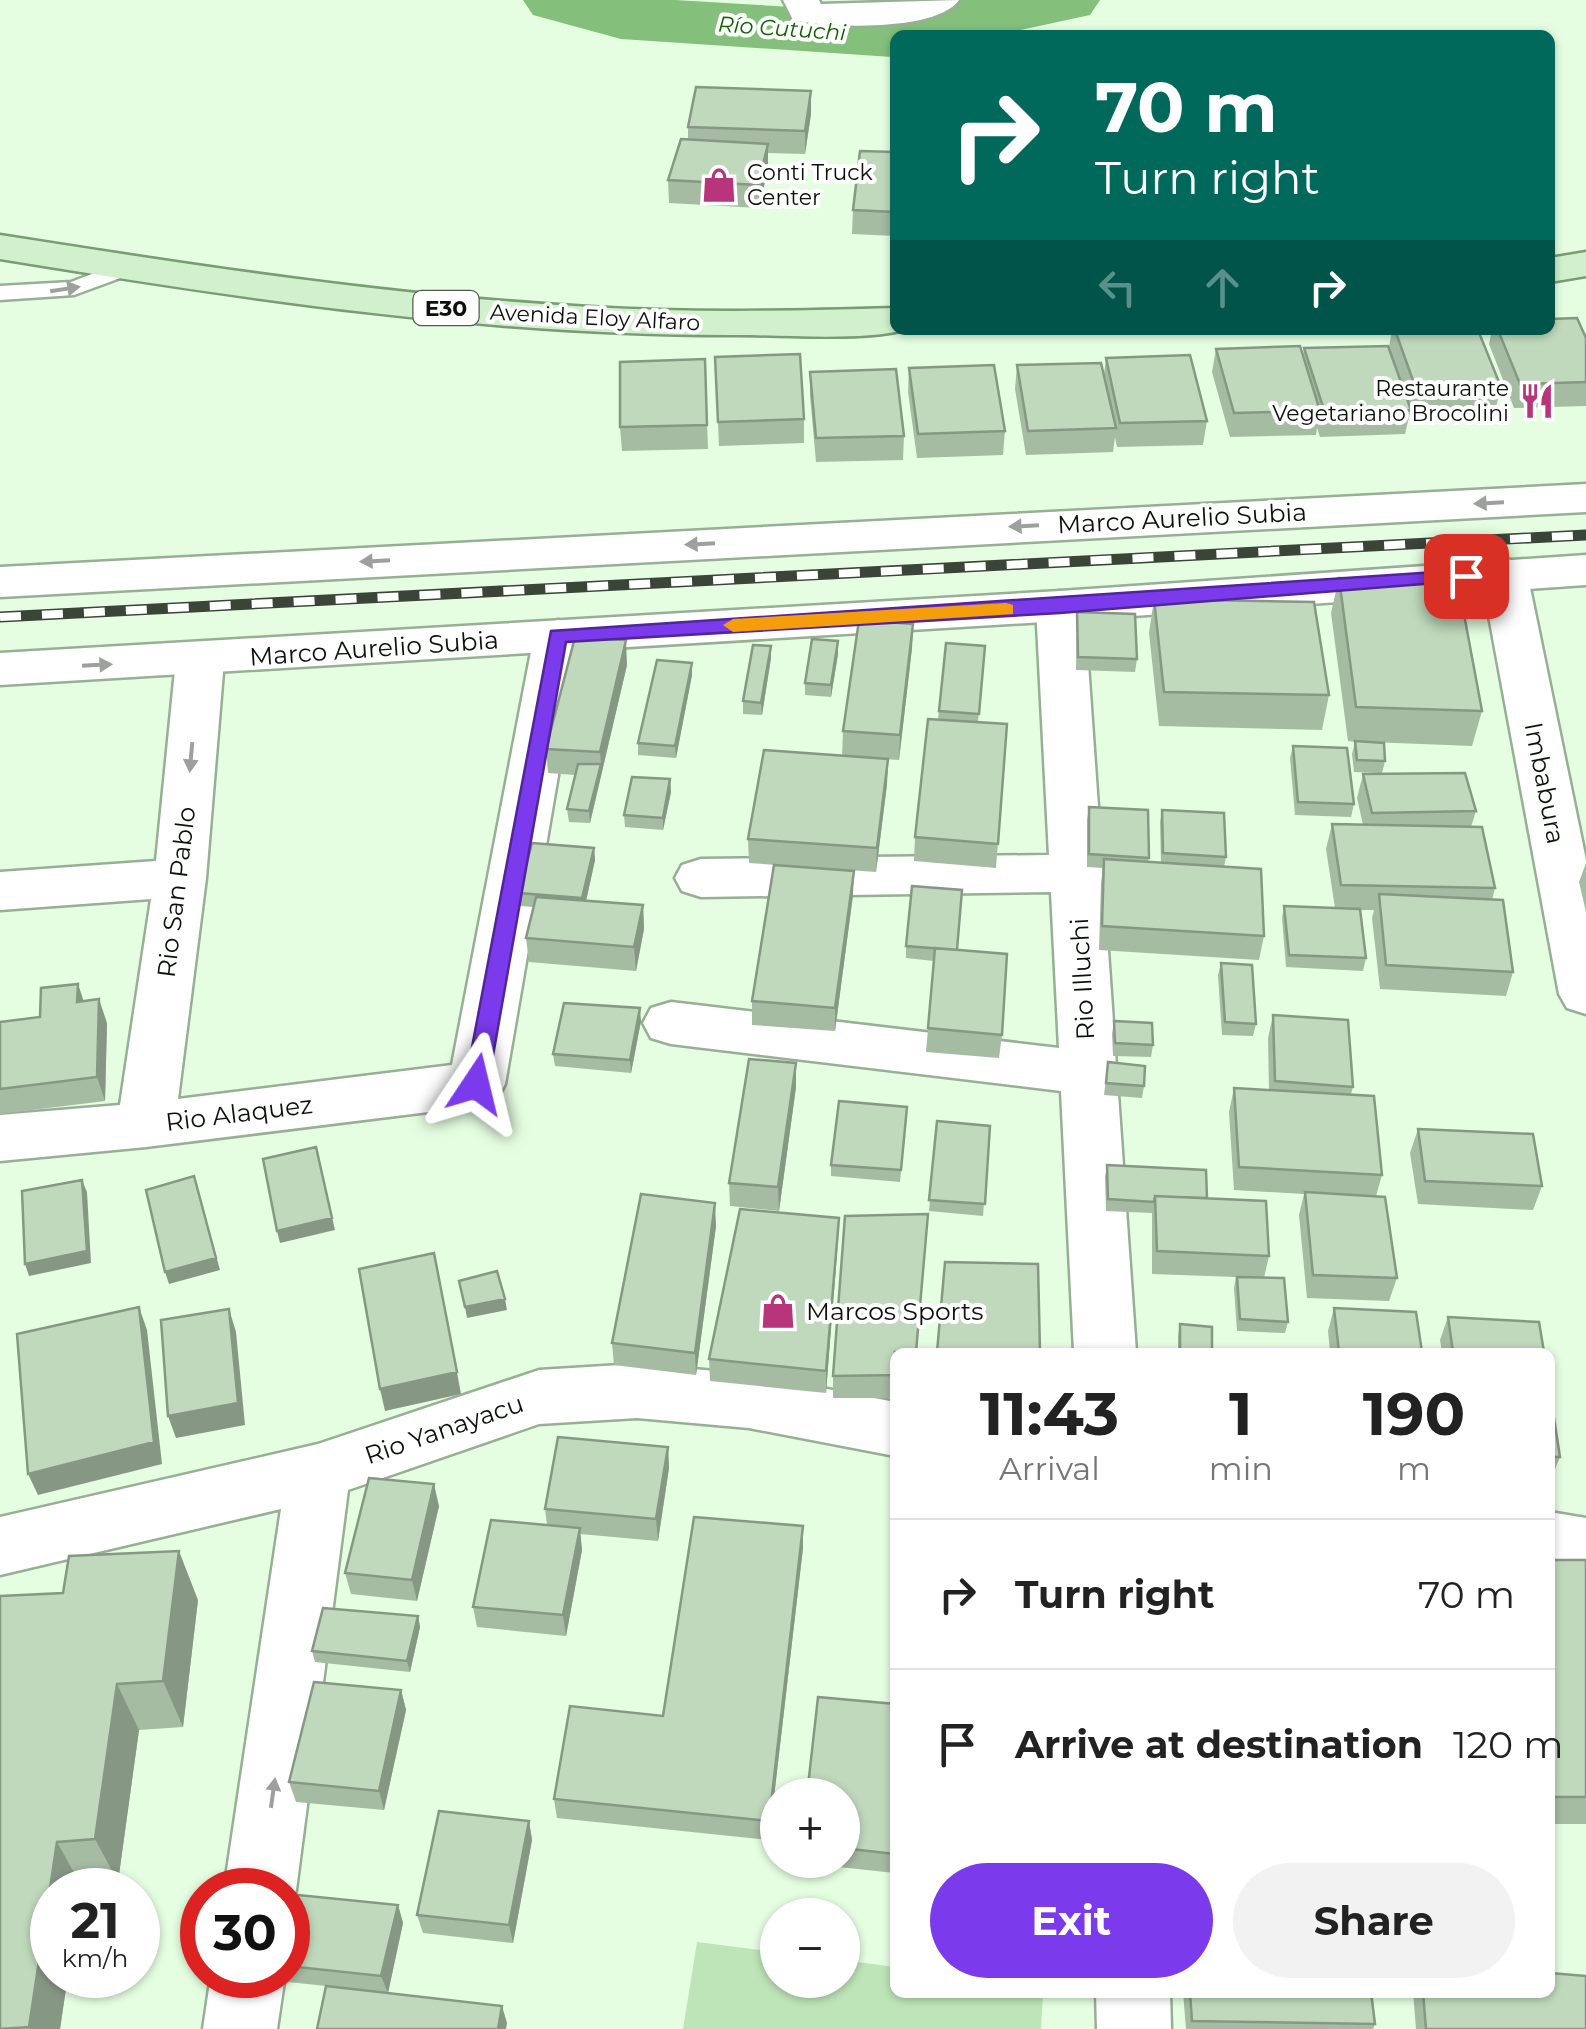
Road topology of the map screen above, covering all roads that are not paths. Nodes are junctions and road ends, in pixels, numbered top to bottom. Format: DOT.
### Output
graph roads {
  1 [pos="801,0"];
  2 [pos="941,0"];
  3 [pos="0,247"];
  4 [pos="1586,264"];
  5 [pos="126,268"];
  6 [pos="1555,269"];
  7 [pos="0,293"];
  8 [pos="890,320"];
  9 [pos="1586,498"];
  10 [pos="1586,570"];
  11 [pos="1504,573"];
  12 [pos="0,582"];
  13 [pos="1060,606"];
  14 [pos="558,636"];
  15 [pos="200,660"];
  16 [pos="0,670"];
  17 [pos="1076,873"];
  18 [pos="180,878"];
  19 [pos="701,878"];
  20 [pos="0,891"];
  21 [pos="1586,994"];
  22 [pos="671,1023"];
  23 [pos="1088,1074"];
  24 [pos="146,1124"];
  25 [pos="0,1138"];
  26 [pos="1106,1348"];
  27 [pos="890,1428"];
  28 [pos="318,1472"];
  29 [pos="1555,1542"];
  30 [pos="0,1546"];
  31 [pos="1586,1546"];
  32 [pos="263,1868"];
  33 [pos="245,1998"];
  34 [pos="1133,1998"];
  35 [pos="240,2029"];
  36 [pos="1134,2029"];
  1 -- 2 [label="street"];
  3 -- 5 [label="main road, Avenida Eloy Alfaro / E30"];
  4 -- 6 [label="main road"];
  7 -- 5 [label="lane, one-way"];
  5 -- 8 [label="main road, Avenida Eloy Alfaro / E30"];
  9 -- 12 [label="street, Marco Aurelio Subia, one-way"];
  10 -- 11 [label="street, Marco Aurelio Subia"];
  11 -- 13 [label="street, Marco Aurelio Subia"];
  11 -- 21 [label="street, Imbabura"];
  13 -- 14 [label="street, Marco Aurelio Subia"];
  13 -- 17 [label="street, Rio Illuchi"];
  14 -- 15 [label="street, Marco Aurelio Subia"];
  14 -- 24 [label="street, Rio Alaquez"];
  16 -- 15 [label="street, Marco Aurelio Subia, one-way"];
  15 -- 18 [label="street, Rio San Pablo, one-way"];
  17 -- 19 [label="street"];
  17 -- 23 [label="street, Rio Illuchi"];
  18 -- 20 [label="street"];
  18 -- 24 [label="street, Rio San Pablo"];
  22 -- 23 [label="street"];
  23 -- 26 [label="street, Rio Illuchi"];
  24 -- 25 [label="street, Rio Alaquez"];
  27 -- 28 [label="street, Rio Yanayacu"];
  28 -- 30 [label="street, Rio Yanayacu"];
  32 -- 28 [label="street, one-way"];
  29 -- 31 [label="street"];
  33 -- 35 [label="street"];
  34 -- 36 [label="street"];
}
